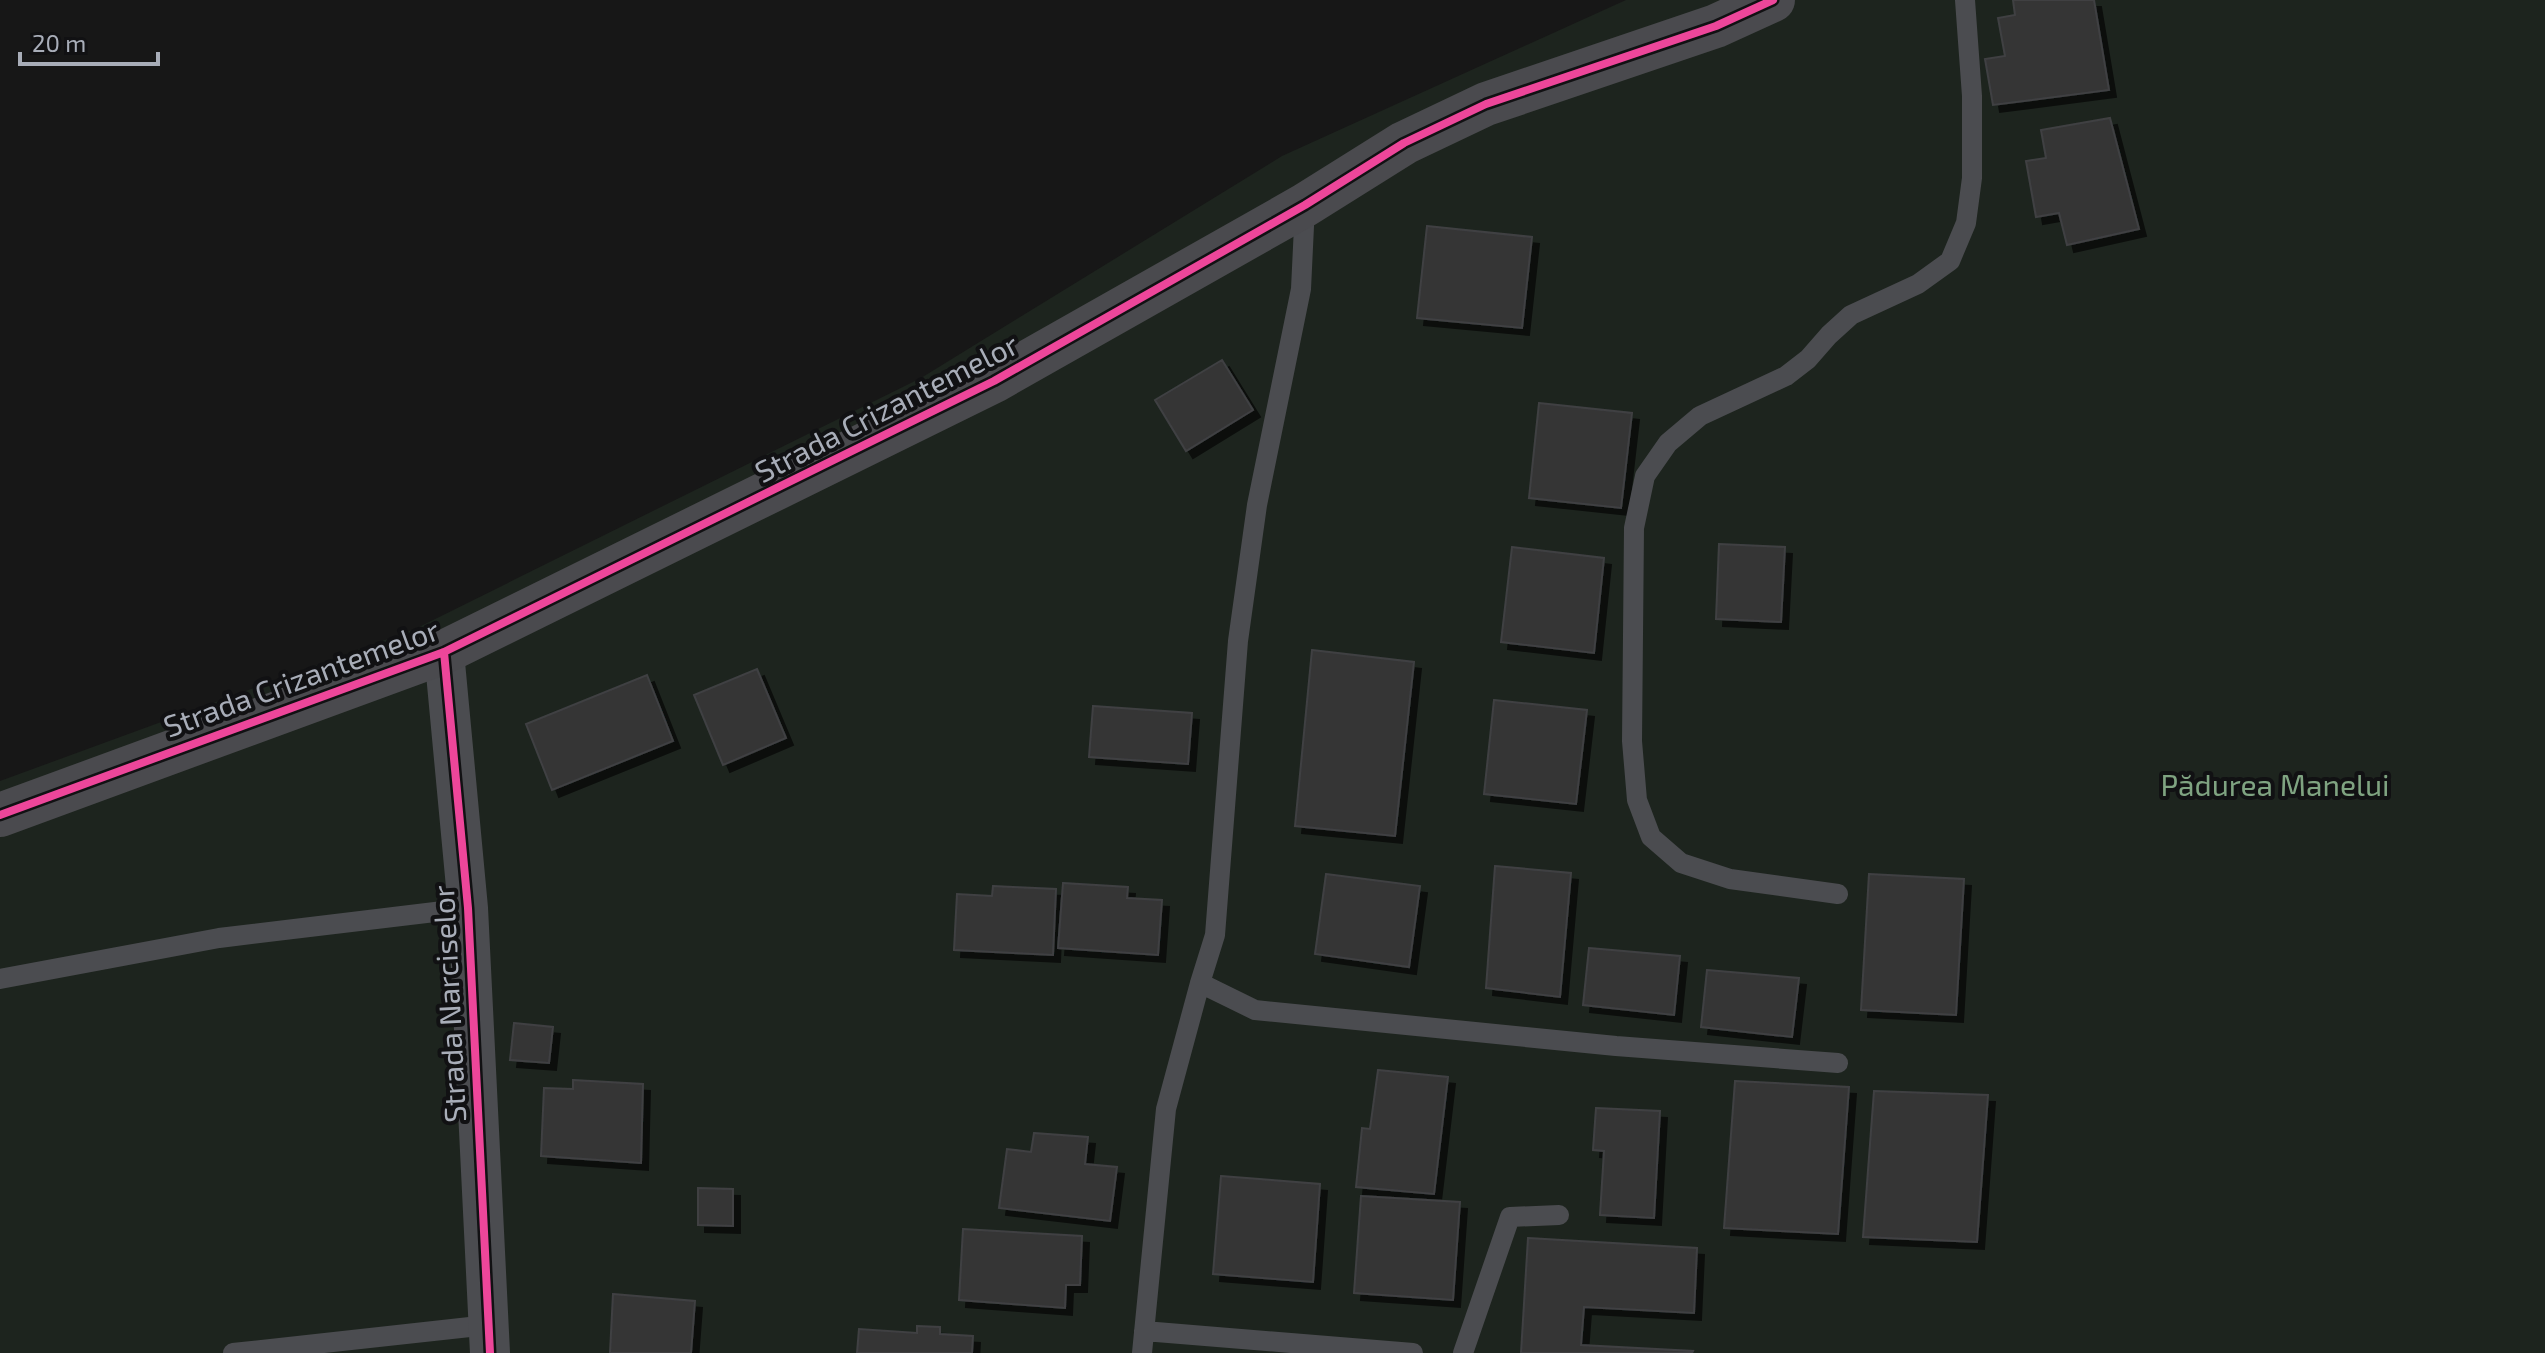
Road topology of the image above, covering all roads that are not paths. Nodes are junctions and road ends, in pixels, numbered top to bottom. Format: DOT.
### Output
graph roads {
  1 [pos="1773,0"];
  2 [pos="1965,0"];
  3 [pos="1305,205"];
  4 [pos="444,652"];
  5 [pos="0,815"];
  6 [pos="1838,894"];
  7 [pos="468,908"];
  8 [pos="0,979"];
  9 [pos="1200,983"];
  10 [pos="1838,1063"];
  11 [pos="1559,1215"];
  12 [pos="1144,1331"];
  13 [pos="489,1339"];
  14 [pos="233,1353"];
  15 [pos="1142,1353"];
  16 [pos="1413,1353"];
  17 [pos="1463,1353"];
  1 -- 3 [label="street, Strada Crizantemelor"];
  2 -- 6 [label="lane"];
  3 -- 4 [label="street, Strada Crizantemelor"];
  3 -- 9 [label="lane"];
  4 -- 5 [label="street, Strada Crizantemelor"];
  4 -- 7 [label="street, Strada Narciselor"];
  7 -- 8 [label="lane"];
  7 -- 13 [label="street, Strada Narciselor"];
  9 -- 10 [label="lane"];
  9 -- 12 [label="lane"];
  11 -- 17 [label="lane"];
  12 -- 15 [label="lane"];
  12 -- 16 [label="lane"];
  13 -- 14 [label="lane"];
}
